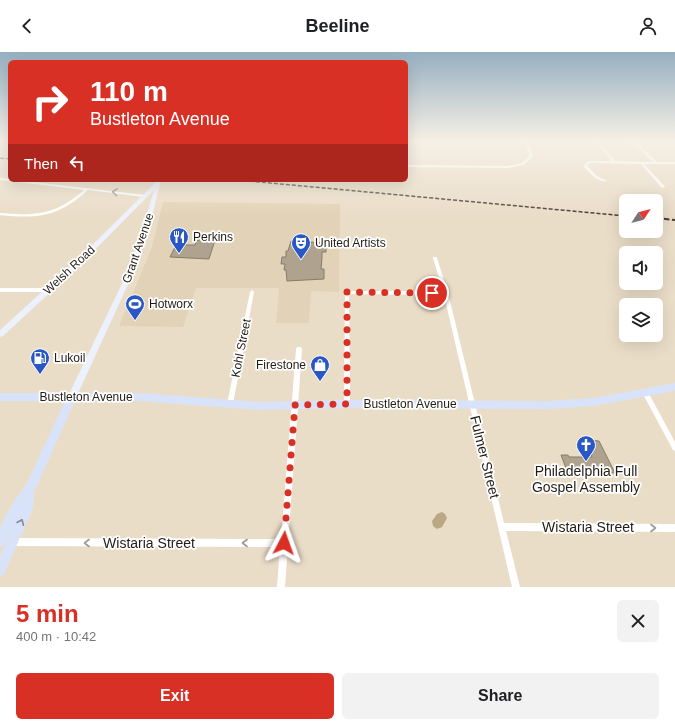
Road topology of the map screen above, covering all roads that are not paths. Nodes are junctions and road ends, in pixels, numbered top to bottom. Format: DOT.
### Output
graph roads {
  1 [pos="408,166"];
  2 [pos="512,166"];
  3 [pos="586,166"];
  4 [pos="644,166"];
  5 [pos="605,181"];
  6 [pos="26,182"];
  7 [pos="158,182"];
  8 [pos="159,182"];
  9 [pos="663,188"];
  10 [pos="87,189"];
  11 [pos="144,196"];
  12 [pos="154,197"];
  13 [pos="135,204"];
  14 [pos="0,214"];
  15 [pos="435,258"];
  16 [pos="0,290"];
  17 [pos="47,290"];
  18 [pos="252,292"];
  19 [pos="446,293"];
  20 [pos="0,334"];
  21 [pos="299,349"];
  22 [pos="675,387"];
  23 [pos="646,394"];
  24 [pos="0,396"];
  25 [pos="72,397"];
  26 [pos="230,404"];
  27 [pos="347,404"];
  28 [pos="472,404"];
  29 [pos="295,405"];
  30 [pos="675,448"];
  31 [pos="30,489"];
  32 [pos="502,527"];
  33 [pos="675,528"];
  34 [pos="0,542"];
  35 [pos="13,542"];
  36 [pos="284,543"];
  37 [pos="0,570"];
  38 [pos="281,587"];
  39 [pos="516,587"];
  1 -- 2 [label="street"];
  3 -- 5 [label="street"];
  4 -- 9 [label="street"];
  6 -- 10 [label="street"];
  7 -- 11 [label="main road, Welsh Road"];
  8 -- 12 [label="main road, Grant Avenue"];
  11 -- 10 [label="street, one-way"];
  10 -- 14 [label="street"];
  11 -- 13 [label="main road, Welsh Road"];
  12 -- 13 [label="main road, Welsh Road"];
  12 -- 25 [label="main road, Grant Avenue"];
  13 -- 17 [label="main road, Welsh Road"];
  15 -- 19 [label="street, Fulmer Street"];
  16 -- 17 [label="street"];
  17 -- 20 [label="main road, Welsh Road"];
  18 -- 26 [label="street, Kohl Street"];
  19 -- 27 [label="street"];
  19 -- 28 [label="street, Fulmer Street"];
  21 -- 29 [label="street"];
  22 -- 23 [label="main road, Bustleton Avenue"];
  23 -- 28 [label="main road, Bustleton Avenue"];
  23 -- 30 [label="street"];
  24 -- 25 [label="main road, Bustleton Avenue"];
  25 -- 26 [label="main road, Bustleton Avenue"];
  25 -- 31 [label="main road, Grant Avenue"];
  26 -- 29 [label="main road, Bustleton Avenue"];
  27 -- 28 [label="main road, Bustleton Avenue"];
  27 -- 29 [label="main road, Bustleton Avenue"];
  28 -- 32 [label="street, Fulmer Street"];
  29 -- 36 [label="street"];
  31 -- 34 [label="main road, Grant Avenue"];
  35 -- 31 [label="main road, Grant Avenue, one-way"];
  32 -- 33 [label="street, Wistaria Street, one-way"];
  32 -- 39 [label="street, Fulmer Street"];
  36 -- 35 [label="street, Wistaria Street, one-way"];
  35 -- 37 [label="main road, Grant Avenue"];
  36 -- 38 [label="street"];
}
